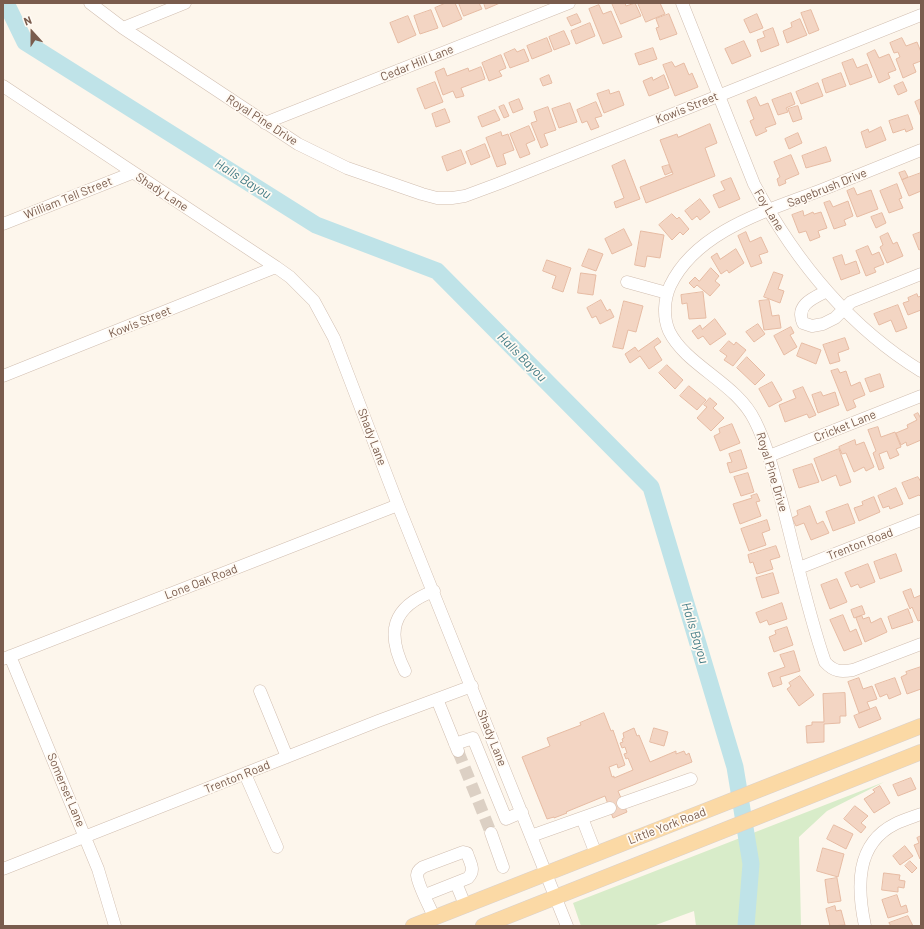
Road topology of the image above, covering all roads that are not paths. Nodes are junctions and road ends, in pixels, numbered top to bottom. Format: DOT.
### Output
graph roads {
  1 [pos="90,3"];
  2 [pos="185,3"];
  3 [pos="568,3"];
  4 [pos="682,3"];
  5 [pos="921,15"];
  6 [pos="123,28"];
  7 [pos="3,86"];
  8 [pos="719,95"];
  9 [pos="265,123"];
  10 [pos="921,150"];
  11 [pos="132,172"];
  12 [pos="452,198"];
  13 [pos="768,211"];
  14 [pos="3,224"];
  15 [pos="276,267"];
  16 [pos="921,274"];
  17 [pos="627,282"];
  18 [pos="827,291"];
  19 [pos="667,293"];
  20 [pos="843,310"];
  21 [pos="921,371"];
  22 [pos="3,376"];
  23 [pos="921,396"];
  24 [pos="769,456"];
  25 [pos="398,505"];
  26 [pos="921,520"];
  27 [pos="799,568"];
  28 [pos="434,591"];
  29 [pos="921,644"];
  30 [pos="6,657"];
  31 [pos="405,671"];
  32 [pos="472,686"];
  33 [pos="260,691"];
  34 [pos="437,699"];
  35 [pos="921,726"];
  36 [pos="921,752"];
  37 [pos="287,757"];
  38 [pos="245,774"];
  39 [pos="508,777"];
  40 [pos="691,779"];
  41 [pos="491,784"];
  42 [pos="623,803"];
  43 [pos="610,808"];
  44 [pos="522,812"];
  45 [pos="921,814"];
  46 [pos="582,818"];
  47 [pos="491,833"];
  48 [pos="531,836"];
  49 [pos="85,837"];
  50 [pos="277,847"];
  51 [pos="596,854"];
  52 [pos="503,867"];
  53 [pos="3,869"];
  54 [pos="546,873"];
  55 [pos="456,883"];
  56 [pos="425,895"];
  57 [pos="555,897"];
  58 [pos="465,905"];
  59 [pos="434,918"];
  60 [pos="115,926"];
  61 [pos="413,926"];
  62 [pos="483,926"];
  63 [pos="567,926"];
  64 [pos="865,926"];
  1 -- 6 [label="street, Royal Pine Drive"];
  2 -- 6 [label="street"];
  3 -- 9 [label="street, Cedar Hill Lane"];
  4 -- 8 [label="street, Foy Lane"];
  5 -- 8 [label="street, Kowis Street"];
  6 -- 9 [label="street, Royal Pine Drive"];
  7 -- 11 [label="street, Shady Lane"];
  8 -- 12 [label="street, Kowis Street"];
  8 -- 13 [label="street, Foy Lane"];
  9 -- 12 [label="street, Royal Pine Drive"];
  10 -- 13 [label="street, Sagebrush Drive"];
  11 -- 14 [label="street, William Tell Street"];
  11 -- 15 [label="street, Shady Lane"];
  13 -- 18 [label="street, Foy Lane"];
  13 -- 19 [label="street, Sagebrush Drive"];
  15 -- 22 [label="street, Kowis Street"];
  15 -- 25 [label="street, Shady Lane"];
  16 -- 20 [label="street"];
  17 -- 19 [label="street"];
  18 -- 20 [label="street, Foy Lane"];
  18 -- 20 [label="street"];
  19 -- 24 [label="street, Royal Pine Drive"];
  20 -- 21 [label="street, Foy Lane"];
  23 -- 24 [label="street, Cricket Lane"];
  24 -- 27 [label="street, Royal Pine Drive"];
  25 -- 28 [label="street, Shady Lane"];
  25 -- 30 [label="street, Lone Oak Road"];
  26 -- 27 [label="street, Trenton Road"];
  27 -- 29 [label="street, Royal Pine Drive"];
  28 -- 31 [label="street"];
  28 -- 32 [label="street, Shady Lane"];
  30 -- 49 [label="street, Somerset Lane"];
  32 -- 34 [label="street, Trenton Road"];
  32 -- 39 [label="street, Shady Lane"];
  33 -- 37 [label="street"];
  34 -- 37 [label="street, Trenton Road"];
  34 -- 41 [label="street"];
  35 -- 51 [label="main road, Little York Road"];
  36 -- 57 [label="main road"];
  37 -- 38 [label="street, Trenton Road"];
  38 -- 49 [label="street, Trenton Road"];
  38 -- 50 [label="street"];
  39 -- 41 [label="street"];
  39 -- 44 [label="street, Shady Lane"];
  40 -- 42 [label="street"];
  41 -- 44 [label="street"];
  43 -- 46 [label="street"];
  44 -- 48 [label="street, Shady Lane"];
  45 -- 64 [label="street"];
  46 -- 48 [label="street"];
  46 -- 51 [label="street"];
  47 -- 52 [label="street"];
  48 -- 54 [label="street, Shady Lane"];
  49 -- 53 [label="street, Trenton Road"];
  49 -- 60 [label="street, Somerset Lane"];
  51 -- 54 [label="main road, Little York Road"];
  54 -- 57 [label="street, Shady Lane"];
  54 -- 58 [label="main road, Little York Road"];
  55 -- 56 [label="street"];
  55 -- 56 [label="street"];
  55 -- 58 [label="street"];
  56 -- 59 [label="street"];
  57 -- 62 [label="main road"];
  57 -- 63 [label="street, Shady Lane"];
  58 -- 59 [label="main road, Little York Road"];
  59 -- 61 [label="main road, Little York Road"];
}
